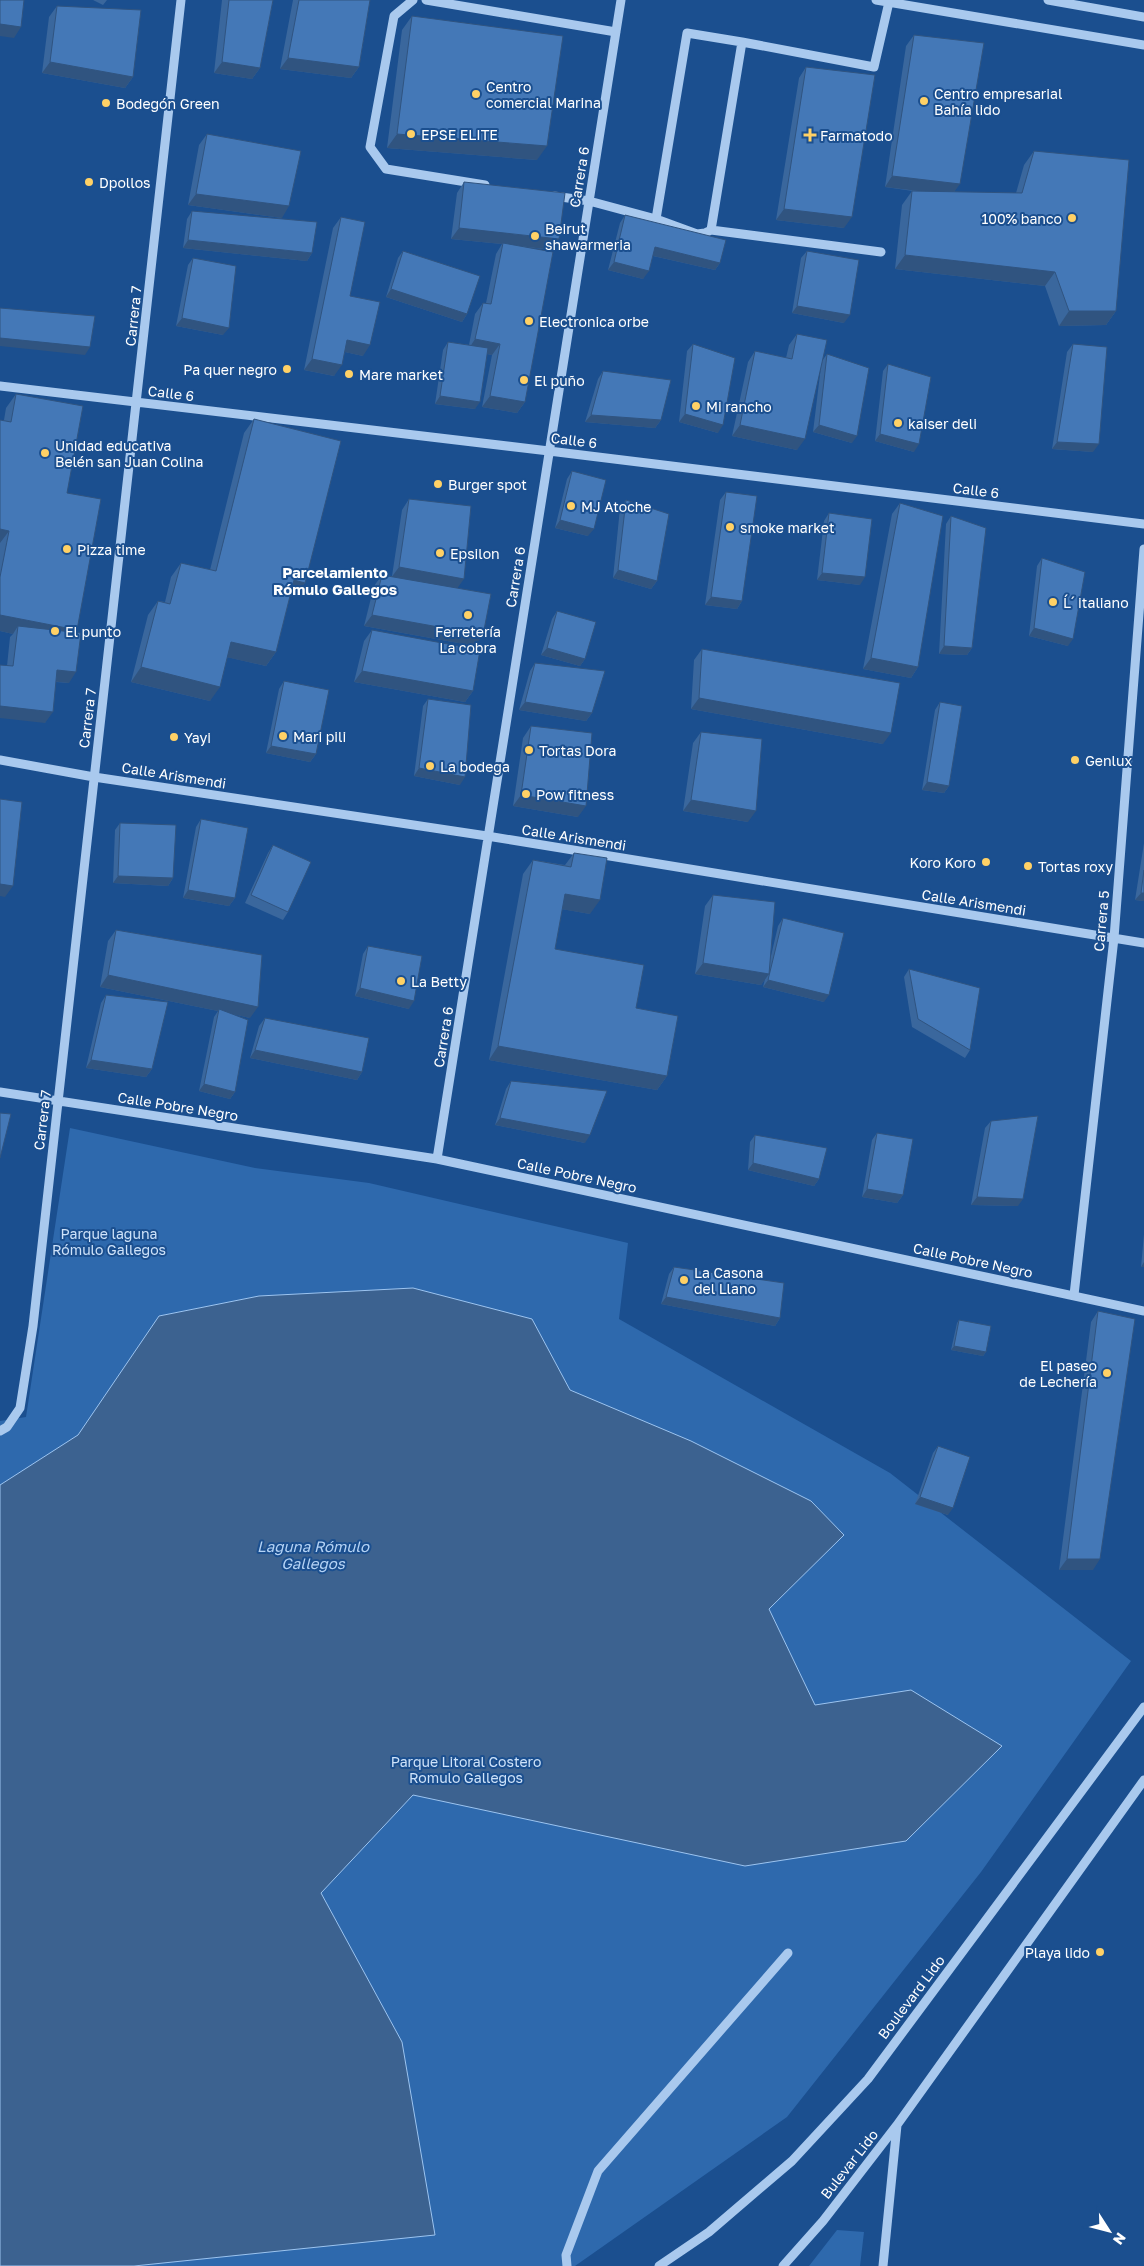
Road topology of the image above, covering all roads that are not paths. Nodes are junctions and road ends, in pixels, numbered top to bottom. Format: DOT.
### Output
graph roads {
  1 [pos="181,0"];
  2 [pos="413,0"];
  3 [pos="426,0"];
  4 [pos="621,0"];
  5 [pos="876,0"];
  6 [pos="1048,0"];
  7 [pos="889,2"];
  8 [pos="1144,17"];
  9 [pos="616,32"];
  10 [pos="742,42"];
  11 [pos="1144,45"];
  12 [pos="492,186"];
  13 [pos="540,194"];
  14 [pos="589,201"];
  15 [pos="656,219"];
  16 [pos="711,230"];
  17 [pos="881,252"];
  18 [pos="0,386"];
  19 [pos="137,403"];
  20 [pos="549,451"];
  21 [pos="1144,524"];
  22 [pos="1144,549"];
  23 [pos="0,760"];
  24 [pos="94,777"];
  25 [pos="487,836"];
  26 [pos="1114,938"];
  27 [pos="1144,942"];
  28 [pos="0,1092"];
  29 [pos="58,1102"];
  30 [pos="438,1159"];
  31 [pos="1074,1295"];
  32 [pos="1144,1311"];
  33 [pos="0,1431"];
  34 [pos="1144,1707"];
  35 [pos="1144,1780"];
  36 [pos="788,1953"];
  37 [pos="897,2125"];
  38 [pos="568,2266"];
  39 [pos="659,2266"];
  40 [pos="783,2266"];
  41 [pos="883,2266"];
  1 -- 19 [label="street, Carrera 7"];
  2 -- 12 [label="street"];
  3 -- 9 [label="street"];
  4 -- 9 [label="street, Carrera 6"];
  5 -- 7 [label="street"];
  6 -- 8 [label="street"];
  7 -- 10 [label="street"];
  7 -- 11 [label="street"];
  9 -- 14 [label="street, Carrera 6"];
  10 -- 15 [label="street"];
  10 -- 16 [label="street"];
  13 -- 14 [label="street"];
  14 -- 15 [label="street"];
  14 -- 20 [label="street, Carrera 6"];
  15 -- 16 [label="street"];
  16 -- 17 [label="street"];
  18 -- 19 [label="street, Calle 6"];
  19 -- 20 [label="street, Calle 6"];
  19 -- 24 [label="street, Carrera 7"];
  20 -- 21 [label="street, Calle 6"];
  20 -- 25 [label="street, Carrera 6"];
  22 -- 26 [label="street, Carrera 5"];
  23 -- 24 [label="street, Calle Arismendi"];
  24 -- 25 [label="street, Calle Arismendi"];
  24 -- 29 [label="street, Carrera 7"];
  25 -- 26 [label="street, Calle Arismendi"];
  25 -- 30 [label="street, Carrera 6"];
  26 -- 27 [label="street, Calle Arismendi"];
  26 -- 31 [label="street, Carrera 5"];
  28 -- 29 [label="street, Calle Pobre Negro"];
  29 -- 30 [label="street, Calle Pobre Negro"];
  29 -- 33 [label="street, Carrera 7"];
  30 -- 31 [label="street, Calle Pobre Negro"];
  31 -- 32 [label="street, Calle Pobre Negro"];
  34 -- 39 [label="street, Boulevard Lido"];
  35 -- 37 [label="street"];
  36 -- 38 [label="street"];
  37 -- 40 [label="street, Bulevar Lido"];
  37 -- 41 [label="street"];
}
